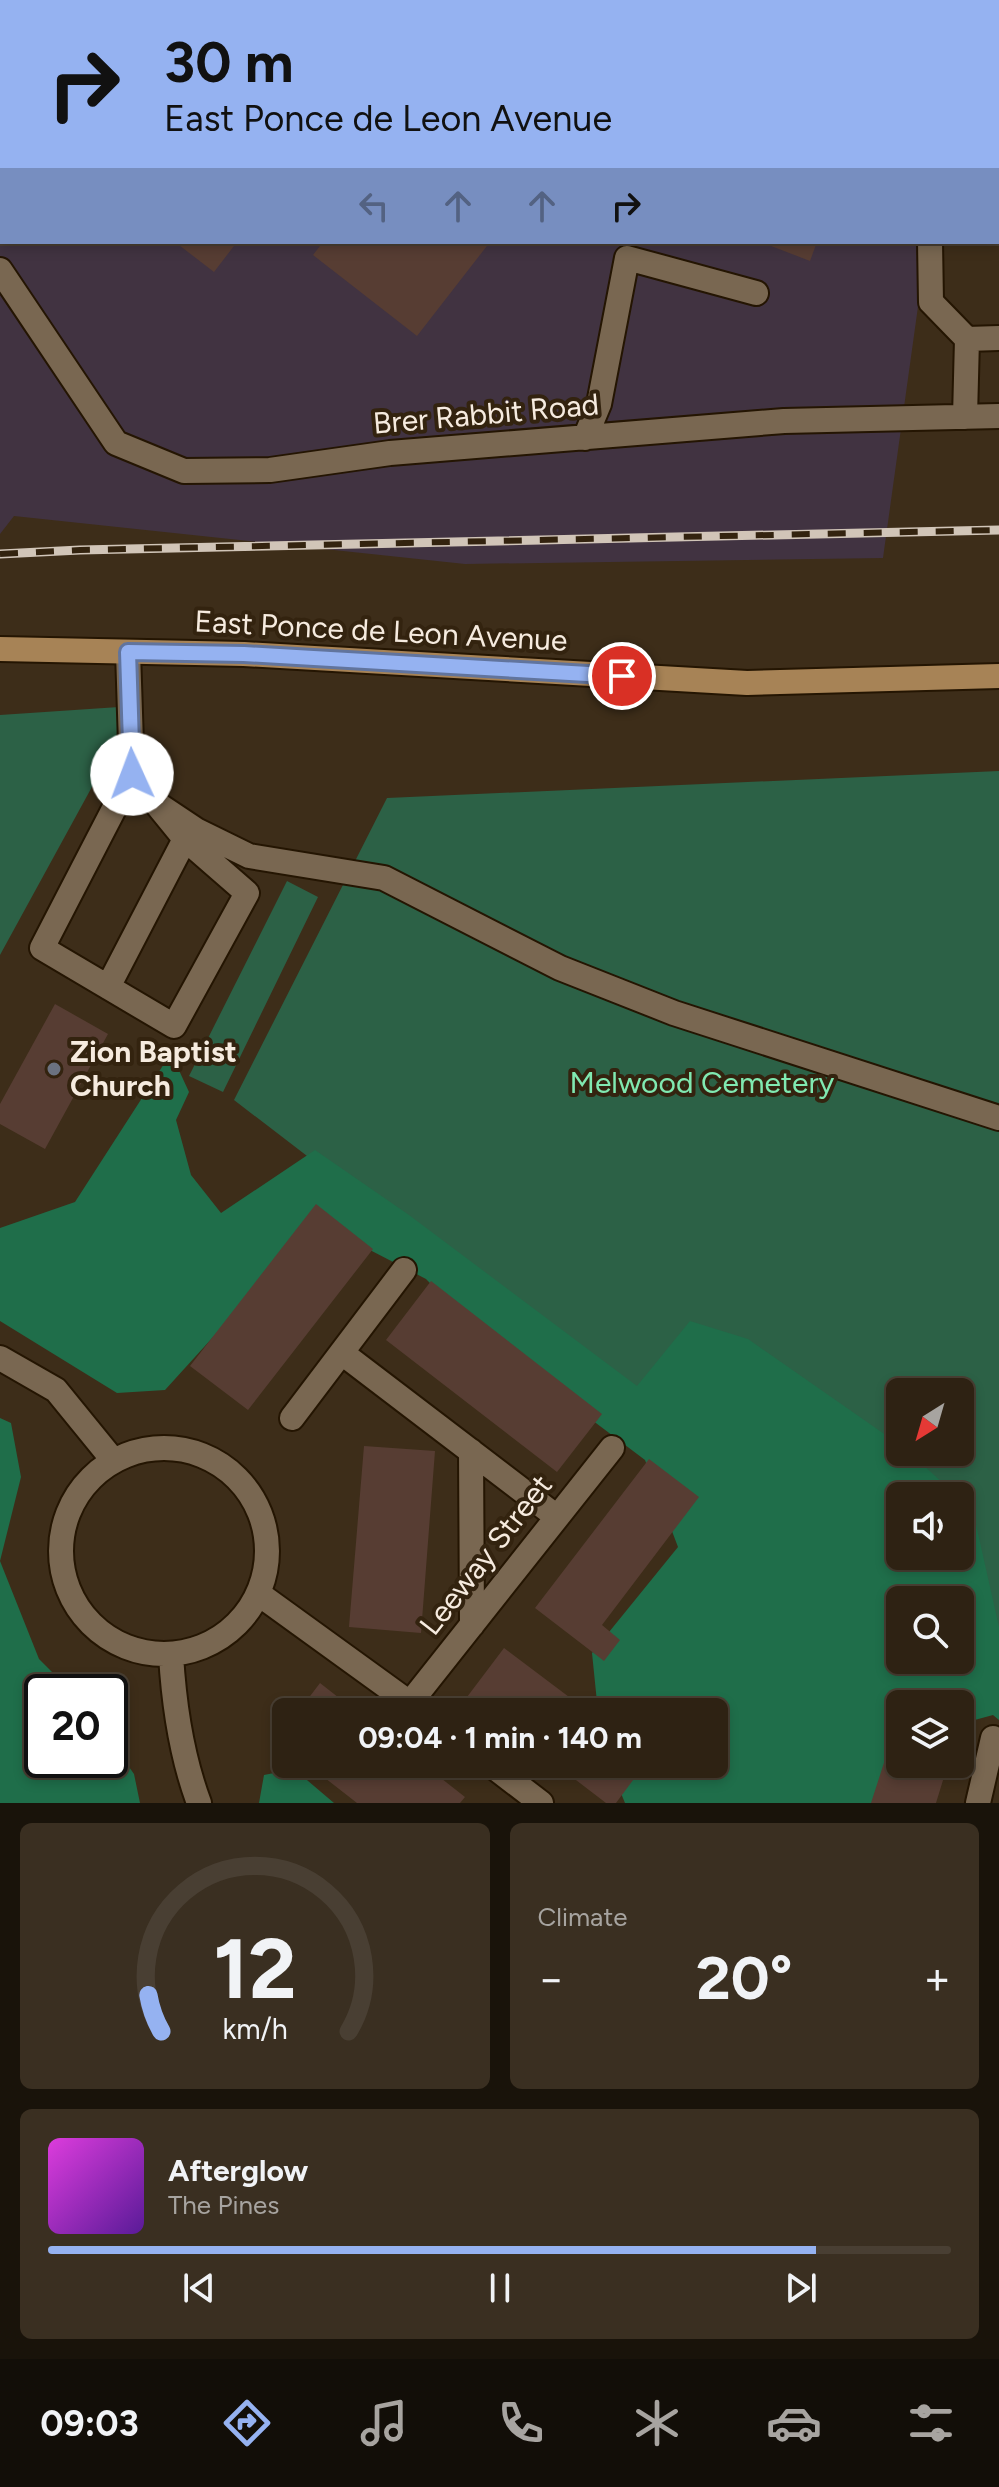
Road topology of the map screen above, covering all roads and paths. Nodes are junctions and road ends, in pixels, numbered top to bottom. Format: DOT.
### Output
graph roads {
  1 [pos="930,244"];
  2 [pos="627,250"];
  3 [pos="0,270"];
  4 [pos="756,293"];
  5 [pos="999,338"];
  6 [pos="967,339"];
  7 [pos="999,416"];
  8 [pos="965,417"];
  9 [pos="585,438"];
  10 [pos="0,649"];
  11 [pos="128,652"];
  12 [pos="999,676"];
  13 [pos="132,774"];
  14 [pos="157,804"];
  15 [pos="185,839"];
  16 [pos="108,987"];
  17 [pos="999,1118"];
  18 [pos="404,1270"];
  19 [pos="342,1353"];
  20 [pos="0,1358"];
  21 [pos="292,1418"];
  22 [pos="612,1448"];
  23 [pos="471,1451"];
  24 [pos="113,1460"];
  25 [pos="557,1517"];
  26 [pos="259,1594"];
  27 [pos="472,1625"];
  28 [pos="171,1655"];
  29 [pos="403,1698"];
  30 [pos="422,1698"];
  31 [pos="993,1738"];
  32 [pos="508,1778"];
  33 [pos="199,1803"];
  34 [pos="541,1803"];
  35 [pos="978,1803"];
  1 -- 6 [label="street"];
  2 -- 4 [label="street"];
  2 -- 9 [label="street"];
  3 -- 9 [label="street, Brer Rabbit Road"];
  5 -- 6 [label="street"];
  6 -- 8 [label="street"];
  7 -- 8 [label="street, Brer Rabbit Road"];
  8 -- 9 [label="street, Brer Rabbit Road"];
  10 -- 11 [label="main road, East Ponce de Leon Avenue"];
  11 -- 12 [label="main road, East Ponce de Leon Avenue"];
  11 -- 13 [label="street"];
  13 -- 14 [label="street"];
  13 -- 16 [label="street"];
  14 -- 15 [label="street"];
  14 -- 17 [label="street"];
  15 -- 16 [label="street"];
  15 -- 16 [label="street"];
  18 -- 19 [label="street"];
  19 -- 21 [label="street"];
  19 -- 23 [label="street"];
  20 -- 24 [label="street"];
  22 -- 25 [label="street, Leeway Street"];
  23 -- 25 [label="street"];
  23 -- 27 [label="street"];
  24 -- 26 [label="street"];
  24 -- 28 [label="street"];
  25 -- 27 [label="street, Leeway Street"];
  26 -- 28 [label="street"];
  26 -- 29 [label="street"];
  27 -- 30 [label="street, Leeway Street"];
  28 -- 33 [label="street"];
  31 -- 35 [label="street"];
  32 -- 34 [label="street"];
}
